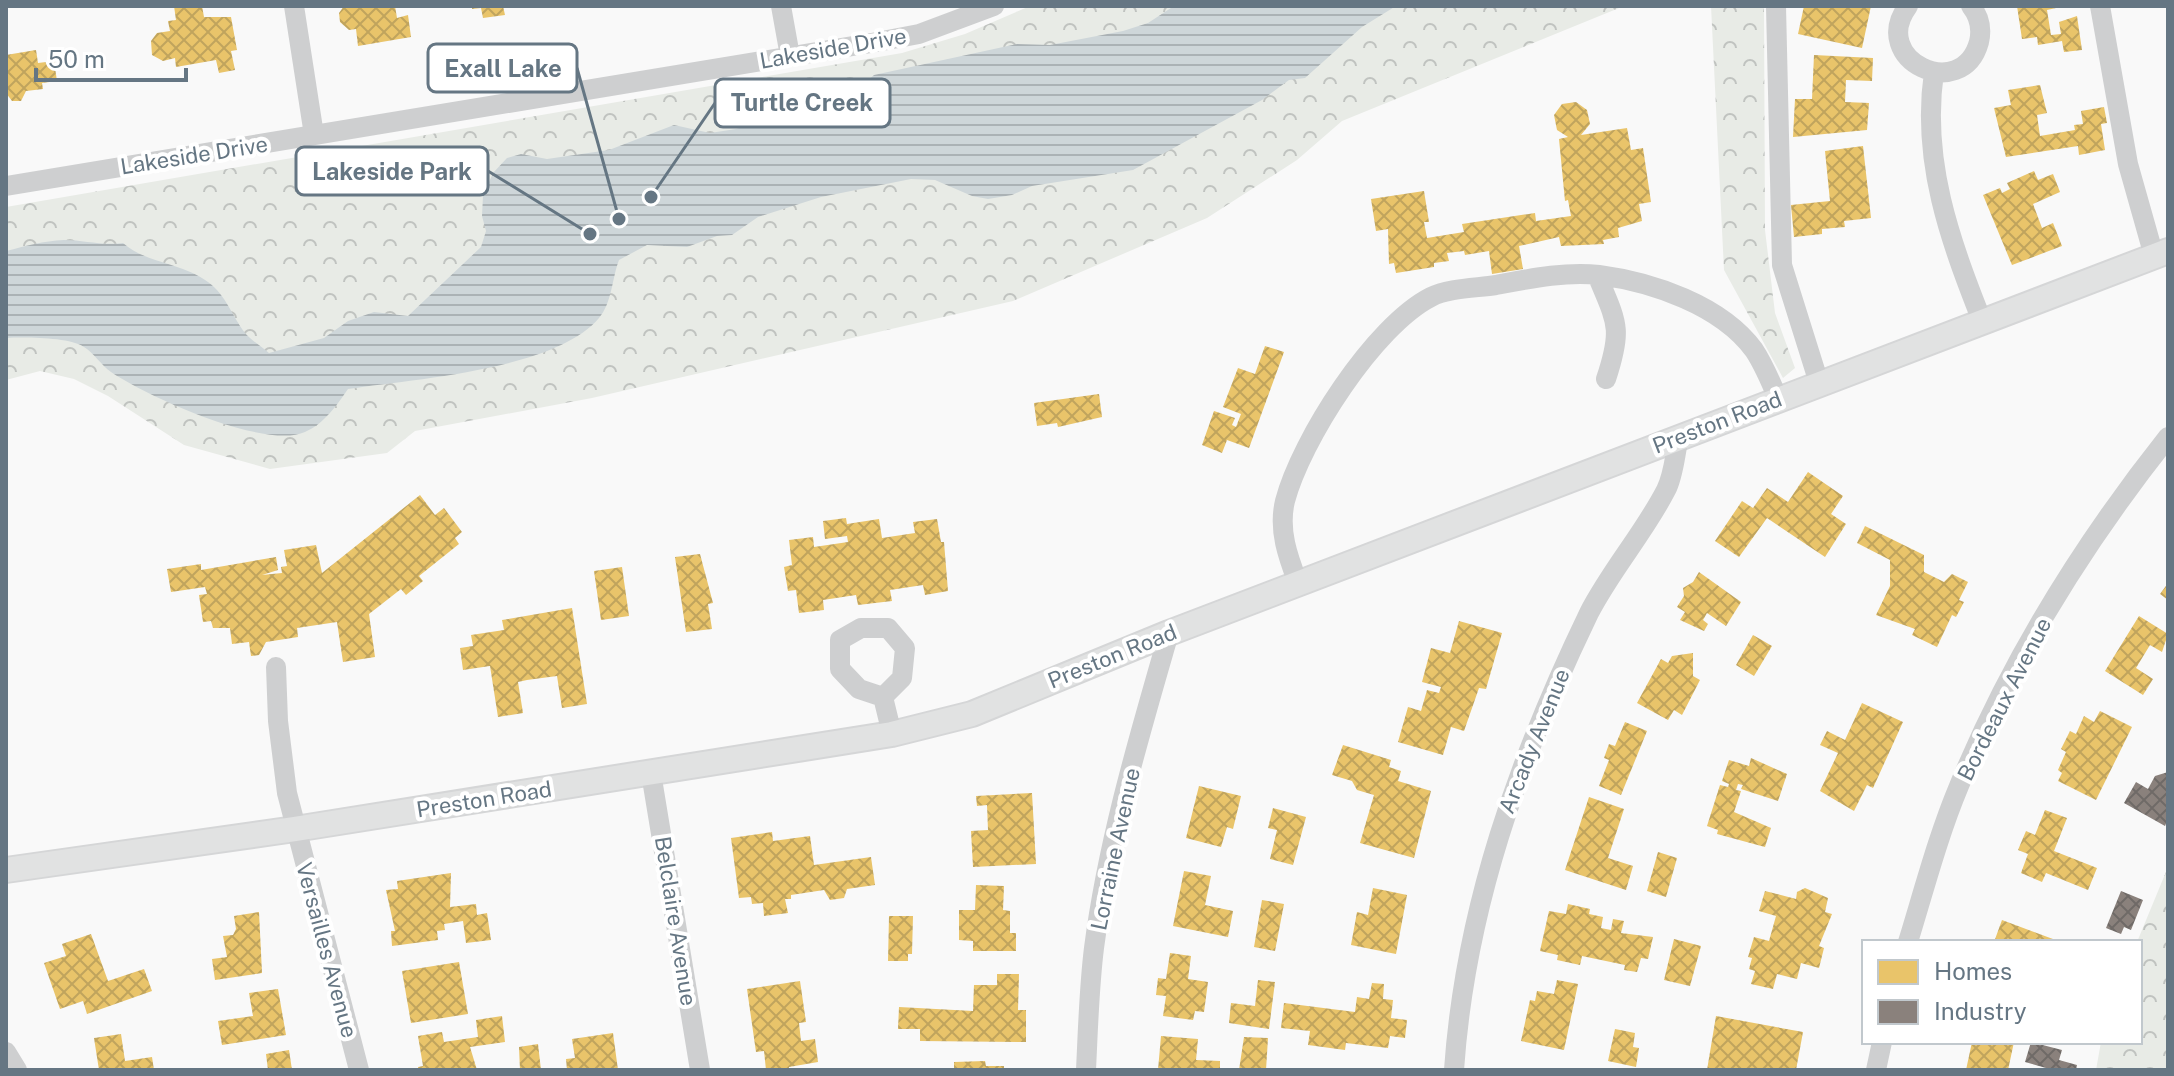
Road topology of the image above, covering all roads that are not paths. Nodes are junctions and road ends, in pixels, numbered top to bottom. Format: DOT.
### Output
graph roads {
  1 [pos="294,6"];
  2 [pos="781,6"];
  3 [pos="994,6"];
  4 [pos="1776,6"];
  5 [pos="1908,6"];
  6 [pos="1971,6"];
  7 [pos="2100,6"];
  8 [pos="790,56"];
  9 [pos="1934,72"];
  10 [pos="314,135"];
  11 [pos="6,186"];
  12 [pos="2161,253"];
  13 [pos="1597,275"];
  14 [pos="1982,321"];
  15 [pos="1606,379"];
  16 [pos="1819,383"];
  17 [pos="1778,399"];
  18 [pos="1679,437"];
  19 [pos="2168,437"];
  20 [pos="1298,583"];
  21 [pos="1169,633"];
  22 [pos="276,667"];
  23 [pos="883,697"];
  24 [pos="892,734"];
  25 [pos="651,773"];
  26 [pos="295,829"];
  27 [pos="6,870"];
  28 [pos="1909,940"];
  29 [pos="1882,1044"];
  30 [pos="6,1052"];
  31 [pos="17,1070"];
  32 [pos="359,1070"];
  33 [pos="700,1070"];
  34 [pos="1086,1070"];
  35 [pos="1454,1070"];
  36 [pos="1876,1070"];
  1 -- 10 [label="street"];
  2 -- 8 [label="street"];
  3 -- 8 [label="street, Lakeside Drive"];
  4 -- 16 [label="street"];
  5 -- 9 [label="street"];
  6 -- 9 [label="street"];
  7 -- 12 [label="street"];
  8 -- 10 [label="street, Lakeside Drive"];
  9 -- 14 [label="street"];
  10 -- 11 [label="street, Lakeside Drive"];
  12 -- 14 [label="main road, Preston Road"];
  13 -- 15 [label="street"];
  13 -- 17 [label="street"];
  13 -- 20 [label="street"];
  14 -- 16 [label="main road, Preston Road"];
  16 -- 17 [label="main road, Preston Road"];
  17 -- 18 [label="main road, Preston Road"];
  18 -- 20 [label="main road, Preston Road"];
  18 -- 35 [label="street, Arcady Avenue"];
  19 -- 28 [label="street, Bordeaux Avenue"];
  20 -- 21 [label="main road, Preston Road"];
  21 -- 24 [label="main road, Preston Road"];
  21 -- 34 [label="street, Lorraine Avenue"];
  22 -- 26 [label="street, Versailles Avenue"];
  23 -- 24 [label="street"];
  24 -- 25 [label="main road, Preston Road"];
  25 -- 26 [label="main road, Preston Road"];
  25 -- 33 [label="street, Belclaire Avenue"];
  26 -- 27 [label="main road, Preston Road"];
  26 -- 32 [label="street, Versailles Avenue"];
  29 -- 36 [label="street"];
  30 -- 31 [label="street"];
}
